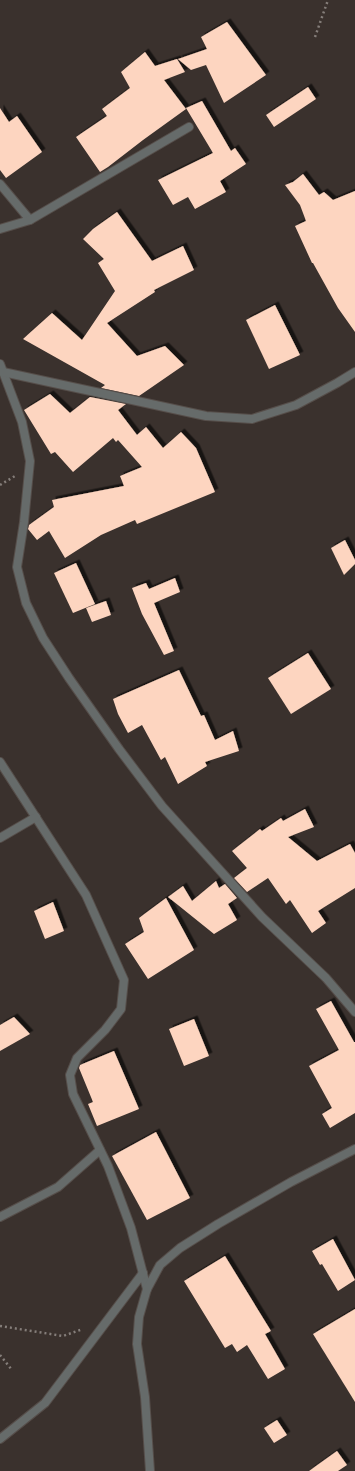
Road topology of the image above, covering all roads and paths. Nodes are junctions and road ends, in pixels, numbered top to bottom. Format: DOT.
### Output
graph roads {
  1 [pos="328,0"];
  2 [pos="315,38"];
  3 [pos="189,127"];
  4 [pos="0,184"];
  5 [pos="30,220"];
  6 [pos="0,229"];
  7 [pos="0,364"];
  8 [pos="3,372"];
  9 [pos="355,372"];
  10 [pos="0,762"];
  11 [pos="36,817"];
  12 [pos="0,838"];
  13 [pos="355,1012"];
  14 [pos="355,1149"];
  15 [pos="100,1150"];
  16 [pos="0,1217"];
  17 [pos="143,1273"];
  18 [pos="146,1289"];
  19 [pos="109,1319"];
  20 [pos="0,1326"];
  21 [pos="0,1355"];
  22 [pos="12,1370"];
  23 [pos="0,1439"];
  24 [pos="150,1471"];
  1 -- 2 [label="path"];
  3 -- 5 [label="street"];
  4 -- 5 [label="street"];
  5 -- 6 [label="street"];
  7 -- 8 [label="street"];
  8 -- 9 [label="street"];
  8 -- 13 [label="street"];
  10 -- 11 [label="street"];
  11 -- 12 [label="street"];
  11 -- 15 [label="street"];
  14 -- 18 [label="street"];
  15 -- 16 [label="street"];
  15 -- 17 [label="street"];
  17 -- 18 [label="street"];
  17 -- 19 [label="street"];
  18 -- 24 [label="street"];
  19 -- 20 [label="path"];
  19 -- 23 [label="street"];
  21 -- 22 [label="path"];
}
